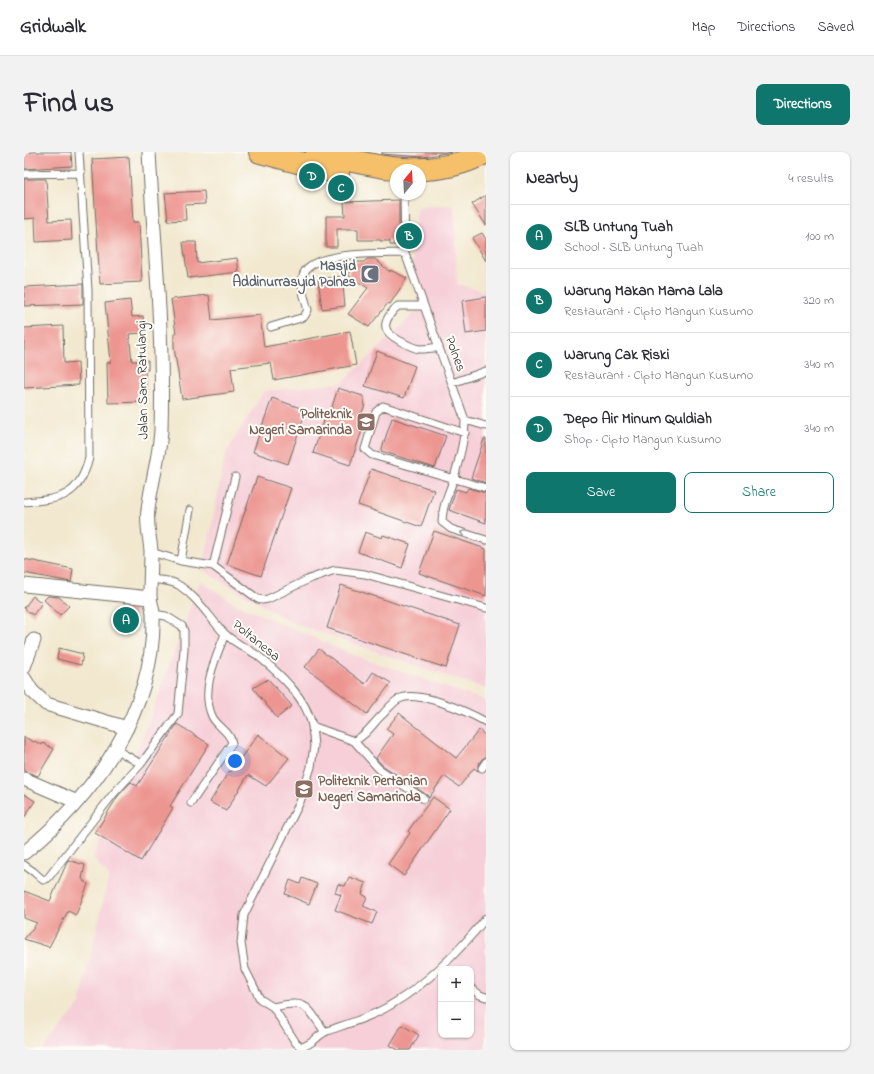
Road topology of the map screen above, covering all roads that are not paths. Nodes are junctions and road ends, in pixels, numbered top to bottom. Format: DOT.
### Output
graph roads {
  1 [pos="79,152"];
  2 [pos="149,152"];
  3 [pos="260,152"];
  4 [pos="317,152"];
  5 [pos="486,152"];
  6 [pos="486,165"];
  7 [pos="81,173"];
  8 [pos="24,174"];
  9 [pos="390,181"];
  10 [pos="426,181"];
  11 [pos="404,200"];
  12 [pos="405,253"];
  13 [pos="424,306"];
  14 [pos="271,327"];
  15 [pos="439,347"];
  16 [pos="486,371"];
  17 [pos="452,383"];
  18 [pos="465,420"];
  19 [pos="486,426"];
  20 [pos="465,432"];
  21 [pos="235,477"];
  22 [pos="454,478"];
  23 [pos="486,488"];
  24 [pos="24,502"];
  25 [pos="190,510"];
  26 [pos="486,540"];
  27 [pos="151,552"];
  28 [pos="181,561"];
  29 [pos="213,566"];
  30 [pos="150,579"];
  31 [pos="24,585"];
  32 [pos="150,598"];
  33 [pos="486,608"];
  34 [pos="153,614"];
  35 [pos="225,634"];
  36 [pos="34,640"];
  37 [pos="24,667"];
  38 [pos="24,678"];
  39 [pos="486,722"];
  40 [pos="312,726"];
  41 [pos="127,728"];
  42 [pos="354,741"];
  43 [pos="115,749"];
  44 [pos="141,764"];
  45 [pos="24,779"];
  46 [pos="424,799"];
  47 [pos="75,801"];
  48 [pos="191,803"];
  49 [pos="24,853"];
  50 [pos="24,865"];
  51 [pos="486,918"];
  52 [pos="445,966"];
  53 [pos="438,971"];
  54 [pos="474,990"];
  55 [pos="486,997"];
  56 [pos="273,1007"];
  57 [pos="325,1032"];
  58 [pos="301,1048"];
  1 -- 7 [label="lane"];
  2 -- 27 [label="street, Jalan Sam Ratulangi"];
  3 -- 9 [label="highway"];
  4 -- 5 [label="highway"];
  6 -- 10 [label="highway"];
  7 -- 8 [label="lane"];
  7 -- 24 [label="lane"];
  11 -- 12 [label="lane, Polnes"];
  12 -- 13 [label="lane, Polnes"];
  12 -- 14 [label="lane"];
  13 -- 15 [label="lane, Polnes"];
  13 -- 15 [label="lane"];
  15 -- 17 [label="lane, Polnes"];
  16 -- 17 [label="lane"];
  17 -- 18 [label="lane, Polnes"];
  18 -- 19 [label="lane"];
  18 -- 20 [label="lane, Polnes"];
  20 -- 22 [label="lane, Polnes"];
  20 -- 22 [label="lane"];
  21 -- 29 [label="lane"];
  22 -- 23 [label="lane"];
  26 -- 22 [label="lane, Polnes, one-way"];
  25 -- 28 [label="lane"];
  27 -- 28 [label="lane"];
  27 -- 30 [label="street, Jalan Sam Ratulangi"];
  28 -- 29 [label="lane"];
  29 -- 33 [label="lane"];
  30 -- 32 [label="street, Jalan Sam Ratulangi"];
  30 -- 35 [label="lane, Poltanesa"];
  31 -- 32 [label="street"];
  32 -- 34 [label="street, Jalan Sam Ratulangi"];
  34 -- 41 [label="street, Jalan Sam Ratulangi"];
  34 -- 44 [label="lane"];
  35 -- 40 [label="lane, Poltanesa"];
  35 -- 48 [label="lane"];
  36 -- 37 [label="street"];
  38 -- 41 [label="street"];
  39 -- 42 [label="lane"];
  40 -- 42 [label="lane"];
  40 -- 56 [label="lane, Poltanesa"];
  41 -- 43 [label="street, Jalan Sam Ratulangi"];
  42 -- 46 [label="lane"];
  43 -- 44 [label="lane"];
  43 -- 47 [label="street, Jalan Sam Ratulangi"];
  44 -- 50 [label="lane"];
  45 -- 47 [label="street"];
  47 -- 49 [label="street, Jalan Sam Ratulangi"];
  51 -- 52 [label="lane"];
  53 -- 57 [label="lane"];
  54 -- 55 [label="lane"];
  56 -- 57 [label="lane"];
  56 -- 58 [label="lane, Poltanesa"];
  57 -- 58 [label="lane"];
}
